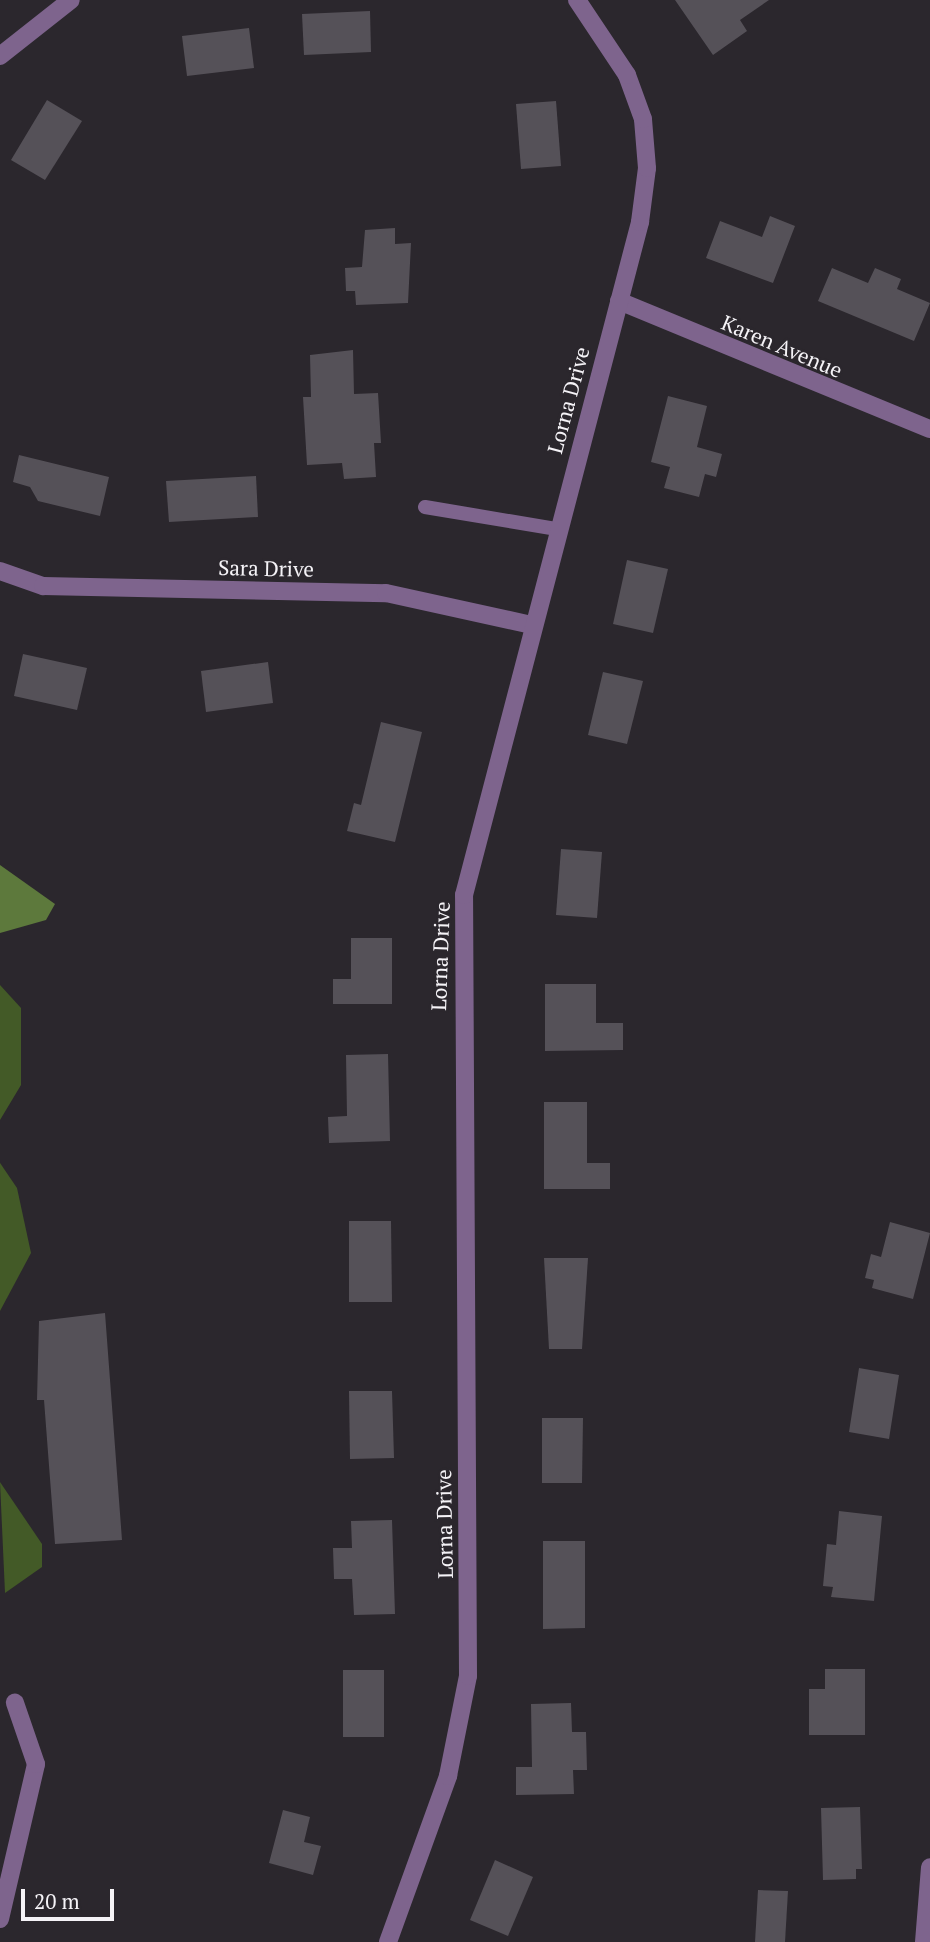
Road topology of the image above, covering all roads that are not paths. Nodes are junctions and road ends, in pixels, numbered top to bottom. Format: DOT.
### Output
graph roads {
  1 [pos="71,0"];
  2 [pos="577,0"];
  3 [pos="0,56"];
  4 [pos="619,301"];
  5 [pos="930,429"];
  6 [pos="425,507"];
  7 [pos="557,529"];
  8 [pos="0,571"];
  9 [pos="531,625"];
  10 [pos="15,1703"];
  11 [pos="930,1867"];
  12 [pos="0,1919"];
  13 [pos="388,1942"];
  14 [pos="924,1942"];
  1 -- 3 [label="street"];
  2 -- 4 [label="street, Lorna Drive"];
  4 -- 5 [label="street, Karen Avenue"];
  4 -- 7 [label="street, Lorna Drive"];
  6 -- 7 [label="lane"];
  7 -- 9 [label="street, Lorna Drive"];
  8 -- 9 [label="street, Sara Drive"];
  9 -- 13 [label="street, Lorna Drive"];
  10 -- 12 [label="street"];
  11 -- 14 [label="street"];
}
